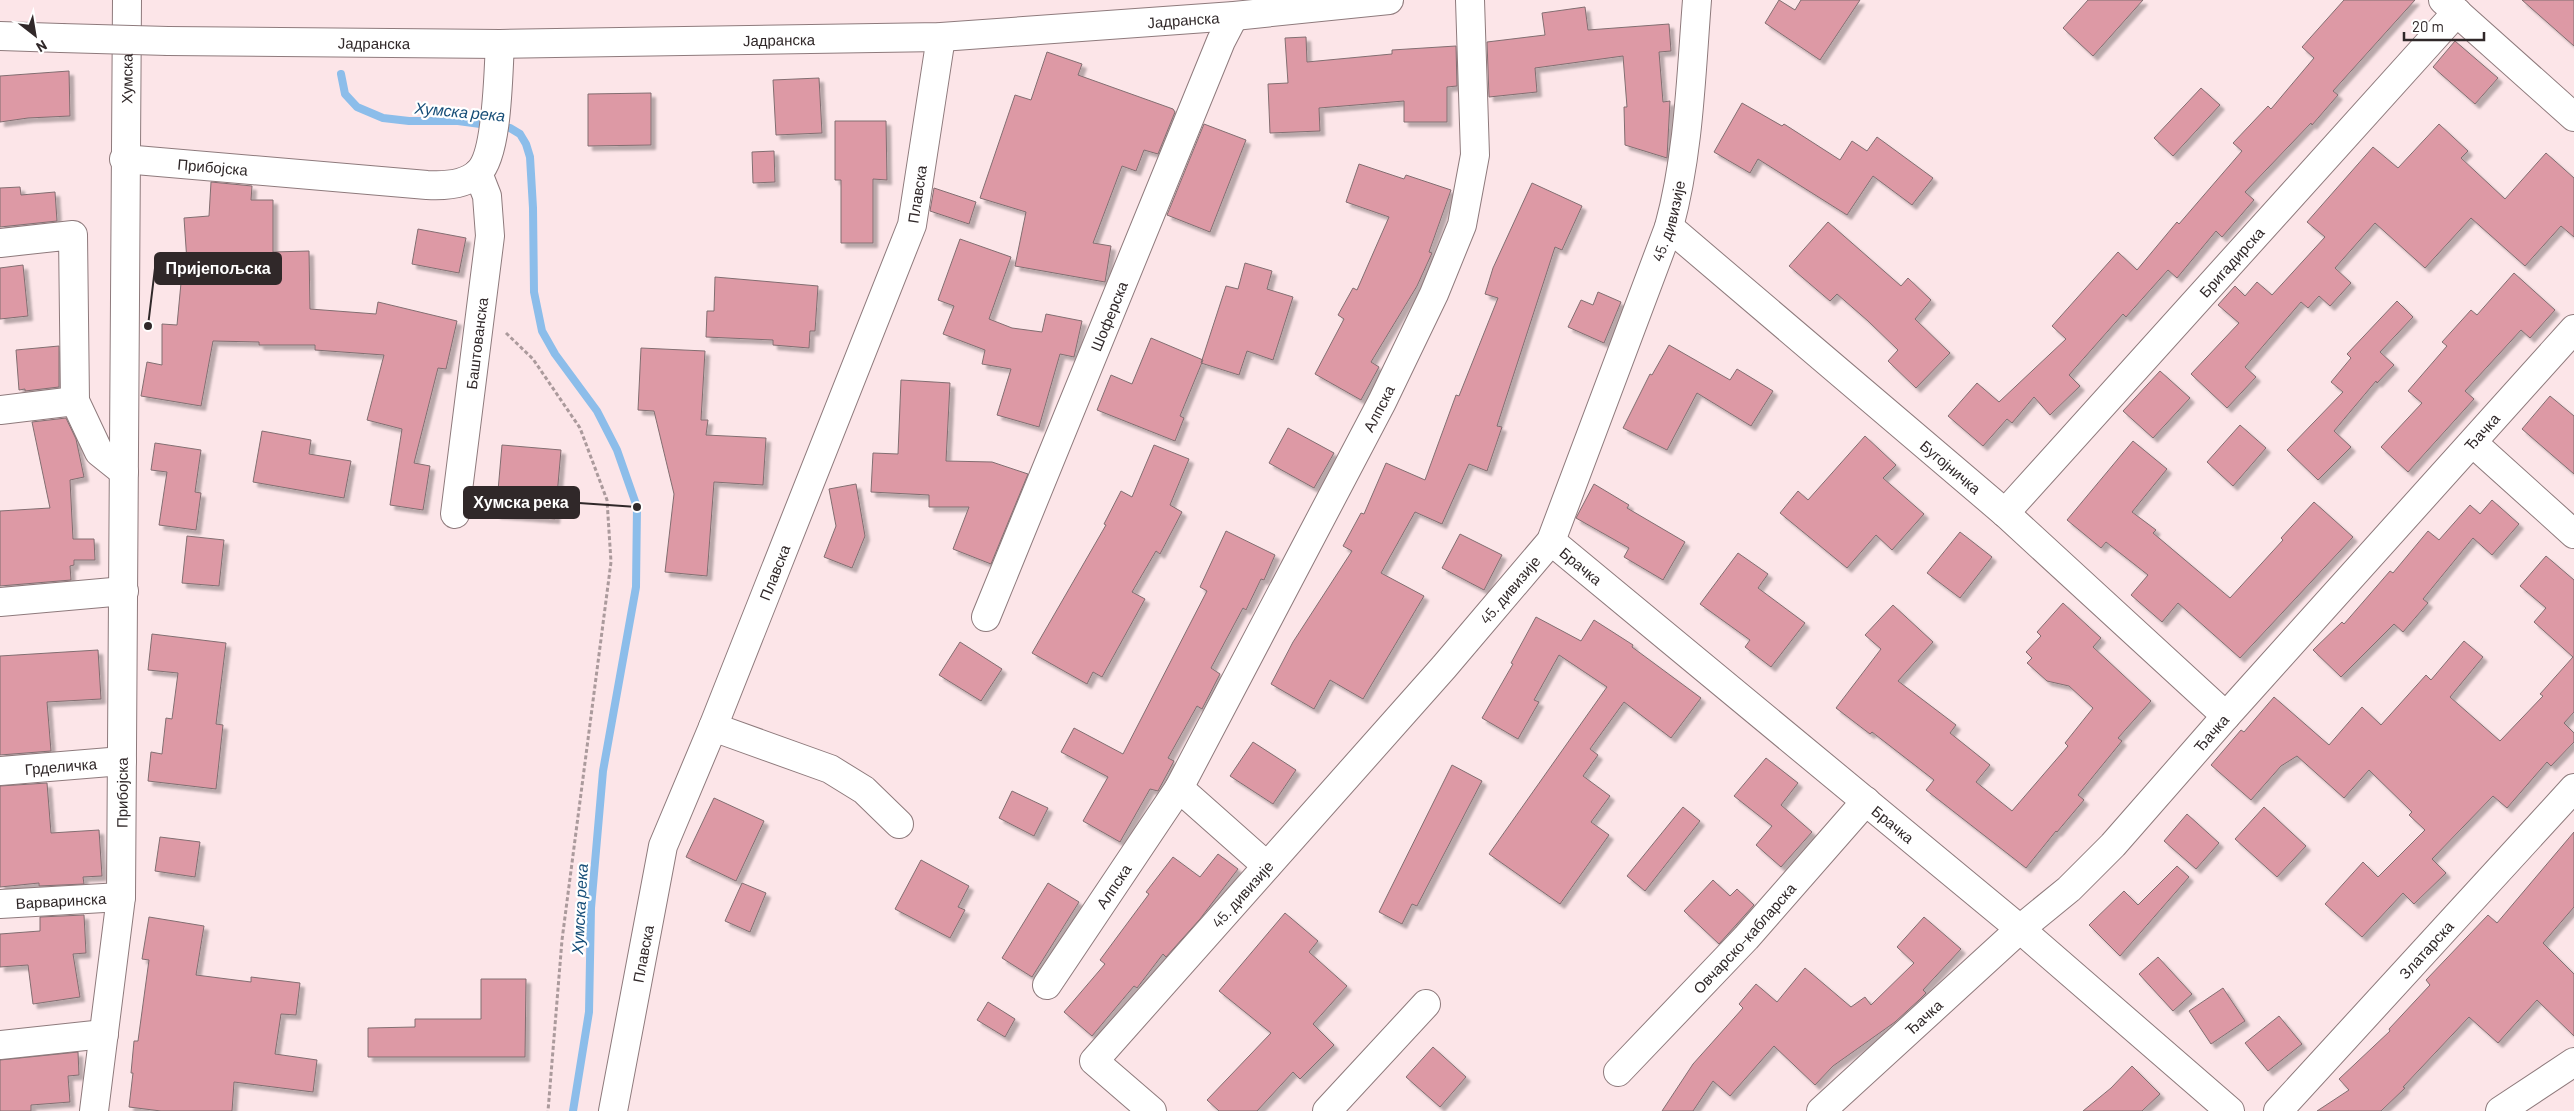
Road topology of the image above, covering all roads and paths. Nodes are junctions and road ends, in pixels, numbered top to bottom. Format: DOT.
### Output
graph roads {
  1 [pos="127,0"];
  2 [pos="1389,0"];
  3 [pos="1470,0"];
  4 [pos="1697,0"];
  5 [pos="2450,6"];
  6 [pos="1234,16"];
  7 [pos="0,36"];
  8 [pos="941,37"];
  9 [pos="500,44"];
  10 [pos="2574,117"];
  11 [pos="124,159"];
  12 [pos="478,173"];
  13 [pos="1669,228"];
  14 [pos="0,243"];
  15 [pos="480,312"];
  16 [pos="2574,329"];
  17 [pos="75,401"];
  18 [pos="0,410"];
  19 [pos="2473,442"];
  20 [pos="124,472"];
  21 [pos="2005,512"];
  22 [pos="455,514"];
  23 [pos="2574,534"];
  24 [pos="1551,540"];
  25 [pos="124,591"];
  26 [pos="0,602"];
  27 [pos="986,617"];
  28 [pos="2226,716"];
  29 [pos="713,727"];
  30 [pos="122,761"];
  31 [pos="0,770"];
  32 [pos="1180,788"];
  33 [pos="2574,788"];
  34 [pos="1866,802"];
  35 [pos="899,824"];
  36 [pos="1267,866"];
  37 [pos="121,896"];
  38 [pos="0,904"];
  39 [pos="2020,930"];
  40 [pos="1047,985"];
  41 [pos="1426,1004"];
  42 [pos="104,1034"];
  43 [pos="0,1045"];
  44 [pos="2574,1062"];
  45 [pos="1618,1072"];
  46 [pos="94,1111"];
  47 [pos="548,1111"];
  48 [pos="613,1111"];
  49 [pos="1152,1111"];
  50 [pos="1327,1111"];
  51 [pos="1821,1111"];
  52 [pos="2230,1111"];
  53 [pos="2278,1111"];
  54 [pos="2500,1111"];
  1 -- 11 [label="street, Хумска"];
  2 -- 6 [label="street, Јадранска"];
  3 -- 32 [label="street, Алпска"];
  4 -- 13 [label="street, 45. дивизије"];
  5 -- 10 [label="street"];
  5 -- 21 [label="street, Бригадирска"];
  6 -- 8 [label="street, Јадранска"];
  6 -- 27 [label="street, Шоферска"];
  7 -- 9 [label="street, Јадранска, bridge"];
  8 -- 9 [label="street, Јадранска"];
  8 -- 29 [label="street, Плавска"];
  9 -- 12 [label="street"];
  11 -- 12 [label="street, Прибојска"];
  11 -- 20 [label="street, Прибојска"];
  12 -- 15 [label="street, Баштованска"];
  13 -- 21 [label="street, Бугојничка"];
  13 -- 24 [label="street, 45. дивизије"];
  14 -- 17 [label="street"];
  15 -- 22 [label="street, Баштованска"];
  15 -- 47 [label="path"];
  16 -- 19 [label="street, Ђачка"];
  17 -- 18 [label="street"];
  17 -- 20 [label="street"];
  19 -- 23 [label="street"];
  19 -- 28 [label="street, Ђачка"];
  20 -- 25 [label="street, Прибојска"];
  21 -- 28 [label="street, Бугојничка"];
  24 -- 34 [label="street, Брачка"];
  24 -- 36 [label="street, 45. дивизије"];
  25 -- 26 [label="street"];
  25 -- 30 [label="street, Прибојска"];
  28 -- 39 [label="street, Ђачка"];
  29 -- 35 [label="street"];
  29 -- 48 [label="street, Плавска"];
  30 -- 31 [label="street, Грделичка"];
  30 -- 37 [label="street, Прибојска"];
  32 -- 36 [label="street"];
  32 -- 40 [label="street, Алпска"];
  33 -- 53 [label="street, Златарска"];
  34 -- 39 [label="street, Брачка"];
  34 -- 45 [label="street, Овчарско-кабларска"];
  36 -- 49 [label="street, 45. дивизије"];
  37 -- 38 [label="street, Варваринска"];
  37 -- 42 [label="street, Прибојска"];
  39 -- 51 [label="street, Ђачка"];
  39 -- 52 [label="street, Брачка"];
  41 -- 50 [label="street"];
  42 -- 43 [label="street"];
  42 -- 46 [label="street, Прибојска"];
  44 -- 54 [label="street"];
}
